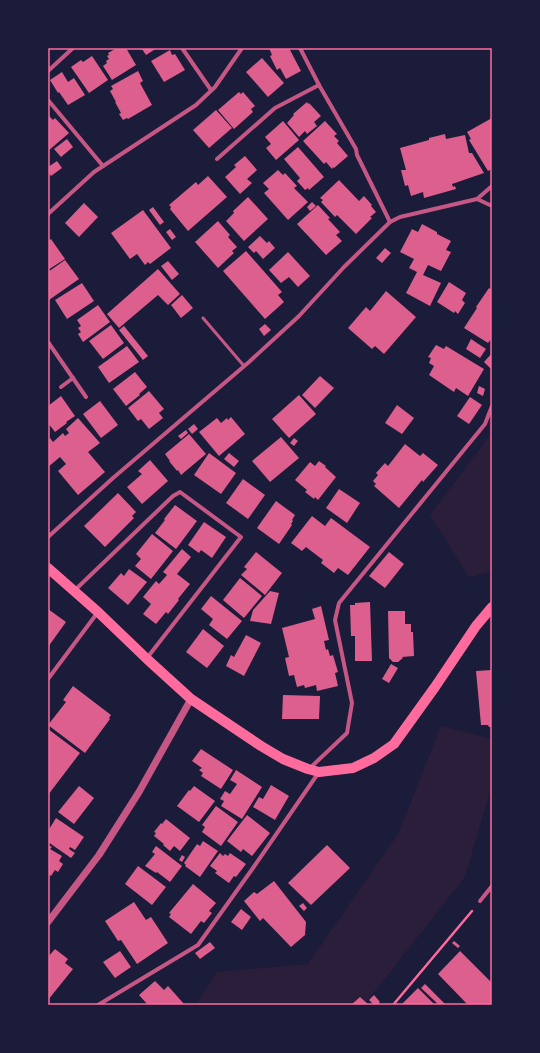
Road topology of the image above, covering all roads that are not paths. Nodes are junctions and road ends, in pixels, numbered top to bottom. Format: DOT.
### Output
graph roads {
  1 [pos="73,48"];
  2 [pos="182,48"];
  3 [pos="242,48"];
  4 [pos="300,48"];
  5 [pos="48,71"];
  6 [pos="319,85"];
  7 [pos="211,90"];
  8 [pos="48,100"];
  9 [pos="217,159"];
  10 [pos="103,166"];
  11 [pos="492,186"];
  12 [pos="477,200"];
  13 [pos="492,206"];
  14 [pos="48,214"];
  15 [pos="390,222"];
  16 [pos="203,318"];
  17 [pos="48,342"];
  18 [pos="244,367"];
  19 [pos="73,378"];
  20 [pos="60,387"];
  21 [pos="86,396"];
  22 [pos="492,406"];
  23 [pos="48,536"];
  24 [pos="48,568"];
  25 [pos="74,590"];
  26 [pos="492,607"];
  27 [pos="98,612"];
  28 [pos="146,659"];
  29 [pos="48,679"];
  30 [pos="191,699"];
  31 [pos="308,770"];
  32 [pos="319,772"];
  33 [pos="492,886"];
  34 [pos="480,901"];
  35 [pos="48,922"];
  36 [pos="98,1005"];
  1 -- 5 [label="street"];
  2 -- 7 [label="street"];
  3 -- 7 [label="street"];
  4 -- 6 [label="street"];
  6 -- 9 [label="street"];
  6 -- 15 [label="street"];
  7 -- 10 [label="street"];
  8 -- 10 [label="street"];
  10 -- 14 [label="street"];
  11 -- 12 [label="street"];
  12 -- 13 [label="street"];
  12 -- 15 [label="street"];
  15 -- 18 [label="street"];
  16 -- 18 [label="lane"];
  17 -- 19 [label="street"];
  18 -- 23 [label="street"];
  19 -- 20 [label="street"];
  19 -- 21 [label="street"];
  22 -- 31 [label="street"];
  24 -- 25 [label="main road"];
  25 -- 27 [label="main road"];
  25 -- 28 [label="street"];
  26 -- 32 [label="main road"];
  27 -- 28 [label="main road"];
  27 -- 29 [label="street"];
  28 -- 30 [label="main road"];
  30 -- 31 [label="main road"];
  30 -- 35 [label="street"];
  31 -- 32 [label="main road"];
  32 -- 36 [label="street"];
  33 -- 34 [label="street"];
}
